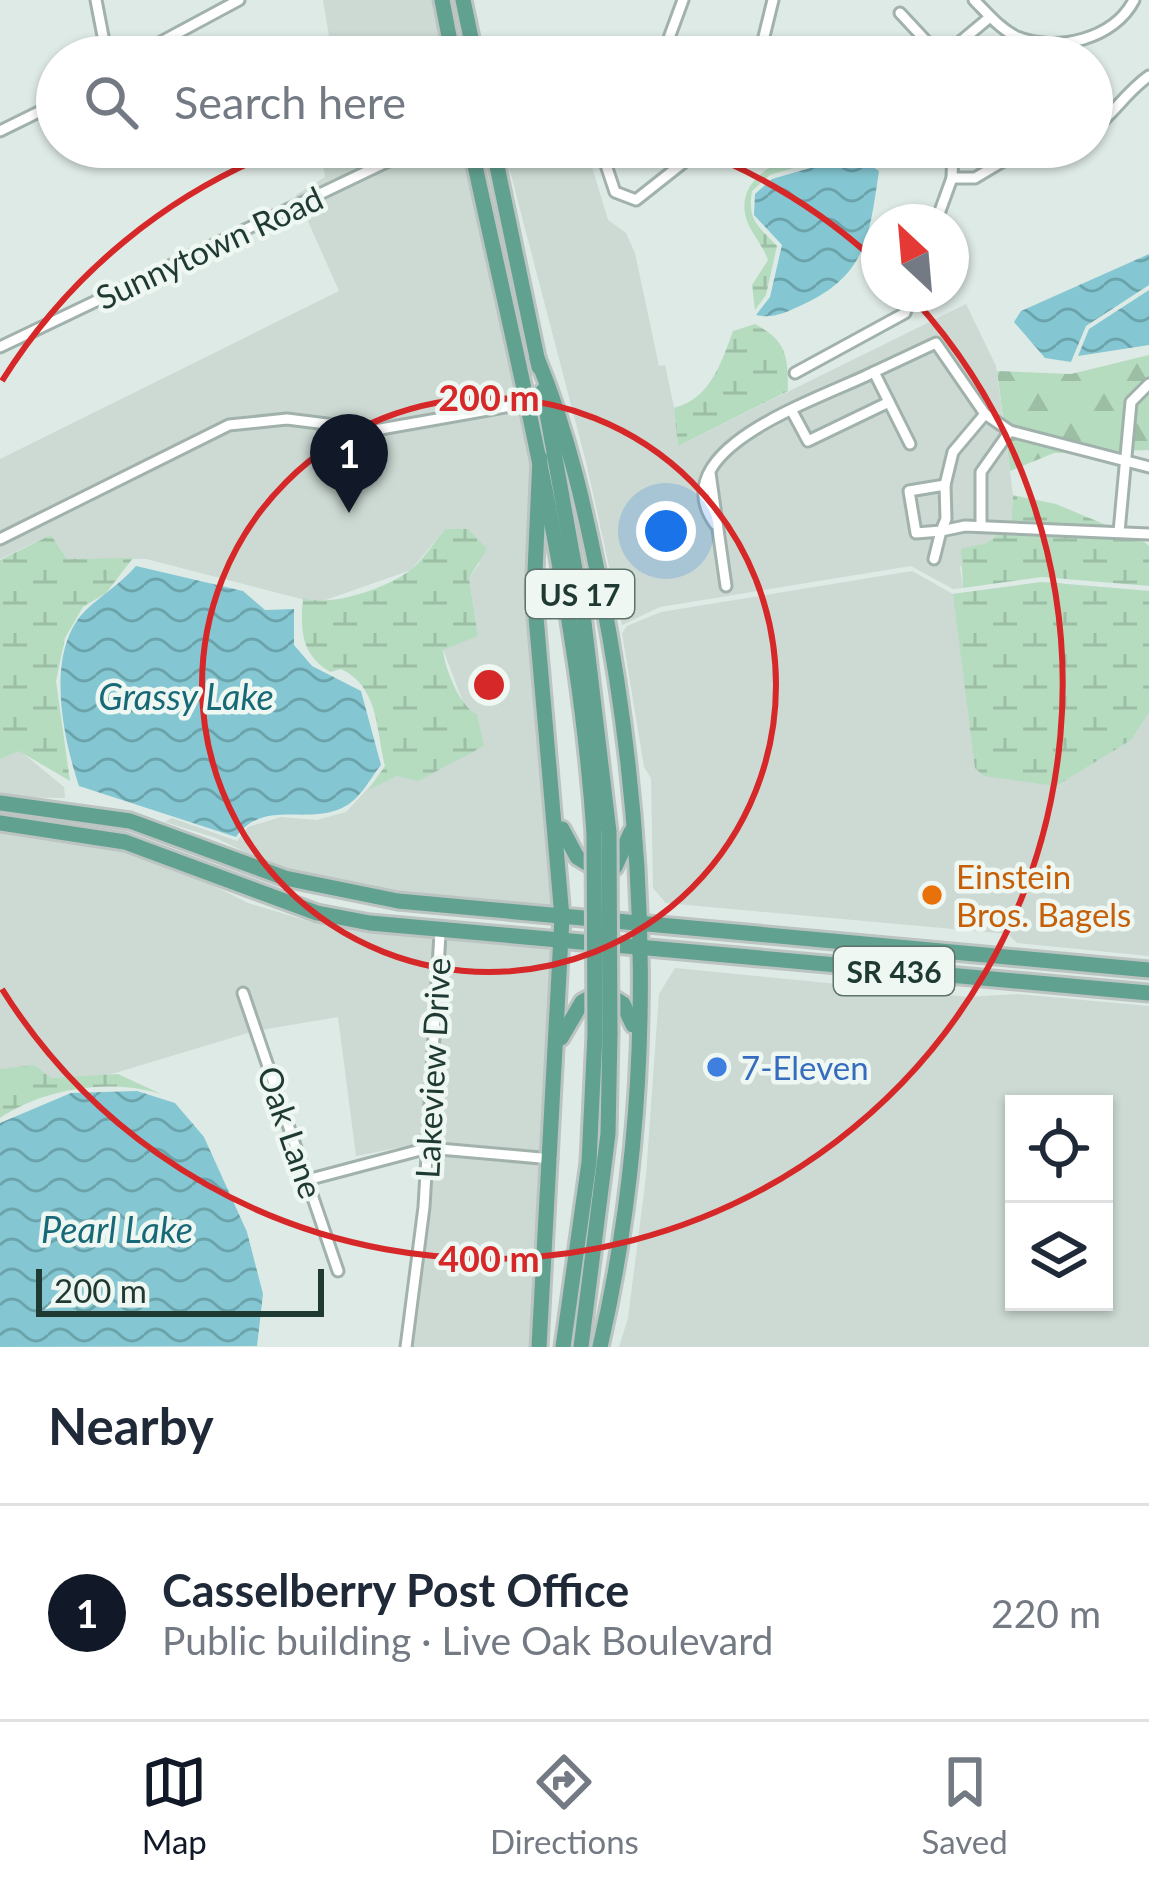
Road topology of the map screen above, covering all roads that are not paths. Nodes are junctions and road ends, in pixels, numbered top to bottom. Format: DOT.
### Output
graph roads {
  1 [pos="96,0"];
  2 [pos="238,0"];
  3 [pos="442,0"];
  4 [pos="463,0"];
  5 [pos="683,0"];
  6 [pos="773,0"];
  7 [pos="974,0"];
  8 [pos="1134,0"];
  9 [pos="900,14"];
  10 [pos="990,17"];
  11 [pos="103,36"];
  12 [pos="172,36"];
  13 [pos="449,36"];
  14 [pos="471,36"];
  15 [pos="670,36"];
  16 [pos="764,36"];
  17 [pos="921,36"];
  18 [pos="967,36"];
  19 [pos="1016,36"];
  20 [pos="1085,36"];
  21 [pos="1149,76"];
  22 [pos="1113,113"];
  23 [pos="36,114"];
  24 [pos="0,131"];
  25 [pos="374,168"];
  26 [pos="476,168"];
  27 [pos="497,168"];
  28 [pos="607,168"];
  29 [pos="676,168"];
  30 [pos="952,168"];
  31 [pos="992,168"];
  32 [pos="952,178"];
  33 [pos="943,204"];
  34 [pos="905,312"];
  35 [pos="0,347"];
  36 [pos="537,358"];
  37 [pos="874,372"];
  38 [pos="795,373"];
  39 [pos="1149,384"];
  40 [pos="889,402"];
  41 [pos="528,404"];
  42 [pos="793,413"];
  43 [pos="985,414"];
  44 [pos="1010,431"];
  45 [pos="910,444"];
  46 [pos="540,458"];
  47 [pos="1124,465"];
  48 [pos="1149,467"];
  49 [pos="945,485"];
  50 [pos="981,525"];
  51 [pos="941,531"];
  52 [pos="1119,532"];
  53 [pos="1149,534"];
  54 [pos="0,539"];
  55 [pos="934,560"];
  56 [pos="726,586"];
  57 [pos="0,802"];
  58 [pos="557,815"];
  59 [pos="635,817"];
  60 [pos="0,823"];
  61 [pos="602,833"];
  62 [pos="195,844"];
  63 [pos="189,862"];
  64 [pos="562,917"];
  65 [pos="638,924"];
  66 [pos="440,933"];
  67 [pos="559,942"];
  68 [pos="638,949"];
  69 [pos="997,956"];
  70 [pos="1149,970"];
  71 [pos="994,980"];
  72 [pos="243,992"];
  73 [pos="1149,993"];
  74 [pos="603,1034"];
  75 [pos="638,1039"];
  76 [pos="557,1046"];
  77 [pos="428,1148"];
  78 [pos="551,1159"];
  79 [pos="307,1180"];
  80 [pos="338,1271"];
  81 [pos="406,1347"];
  82 [pos="539,1347"];
  83 [pos="563,1347"];
  84 [pos="581,1347"];
  85 [pos="600,1347"];
  1 -- 11 [label="street"];
  2 -- 12 [label="street"];
  3 -- 13 [label="main road"];
  4 -- 14 [label="main road"];
  5 -- 15 [label="street"];
  6 -- 16 [label="street"];
  7 -- 10 [label="street"];
  8 -- 20 [label="street"];
  9 -- 17 [label="street"];
  10 -- 18 [label="street"];
  10 -- 19 [label="street"];
  21 -- 22 [label="street"];
  23 -- 24 [label="street"];
  25 -- 35 [label="street, Sunnytown Road"];
  26 -- 41 [label="main road, US 17"];
  27 -- 36 [label="main road, US 17"];
  28 -- 29 [label="street"];
  30 -- 32 [label="street"];
  31 -- 32 [label="street"];
  32 -- 33 [label="street"];
  34 -- 38 [label="street"];
  36 -- 59 [label="main road"];
  36 -- 61 [label="main road, US 17"];
  37 -- 40 [label="street"];
  37 -- 42 [label="street"];
  37 -- 43 [label="street"];
  39 -- 47 [label="street"];
  40 -- 42 [label="street"];
  40 -- 45 [label="street"];
  41 -- 46 [label="main road, US 17"];
  41 -- 54 [label="street"];
  42 -- 56 [label="street"];
  43 -- 44 [label="street"];
  43 -- 49 [label="street"];
  44 -- 47 [label="street"];
  44 -- 50 [label="street"];
  46 -- 58 [label="main road"];
  46 -- 61 [label="main road, US 17"];
  47 -- 48 [label="street"];
  47 -- 52 [label="street"];
  49 -- 51 [label="street"];
  49 -- 51 [label="street"];
  50 -- 51 [label="street"];
  50 -- 52 [label="street"];
  51 -- 55 [label="street"];
  52 -- 53 [label="street"];
  57 -- 62 [label="main road, SR 436"];
  58 -- 59 [label="main road"];
  58 -- 64 [label="main road"];
  59 -- 65 [label="main road"];
  60 -- 63 [label="main road, SR 436"];
  61 -- 74 [label="main road, US 17, bridge"];
  62 -- 63 [label="street"];
  62 -- 64 [label="main road, SR 436"];
  63 -- 66 [label="main road, SR 436"];
  64 -- 65 [label="main road, SR 436"];
  64 -- 67 [label="main road"];
  65 -- 68 [label="main road"];
  65 -- 69 [label="main road, SR 436"];
  66 -- 67 [label="main road, SR 436"];
  66 -- 77 [label="street, Lakeview Drive"];
  67 -- 68 [label="main road, SR 436"];
  67 -- 76 [label="main road"];
  68 -- 71 [label="main road, SR 436"];
  68 -- 75 [label="main road"];
  69 -- 70 [label="main road, SR 436"];
  69 -- 71 [label="street"];
  71 -- 73 [label="main road, SR 436"];
  72 -- 79 [label="street, Oak Lane"];
  74 -- 83 [label="main road, US 17"];
  74 -- 84 [label="main road, US 17"];
  75 -- 76 [label="main road"];
  75 -- 85 [label="main road"];
  76 -- 78 [label="main road"];
  77 -- 78 [label="street"];
  77 -- 79 [label="street"];
  77 -- 81 [label="street, Lakeview Drive"];
  78 -- 82 [label="main road"];
  79 -- 80 [label="street, Oak Lane"];
}
